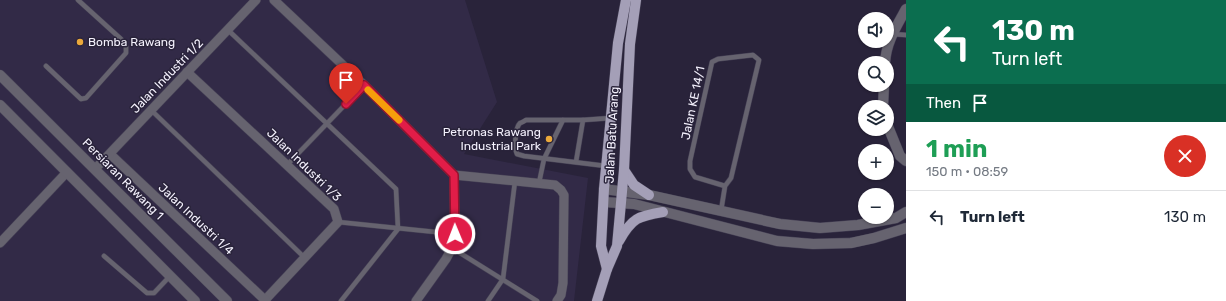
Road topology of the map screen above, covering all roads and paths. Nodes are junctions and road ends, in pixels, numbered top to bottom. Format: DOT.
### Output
graph roads {
  1 [pos="78,0"];
  2 [pos="256,0"];
  3 [pos="274,0"];
  4 [pos="626,0"];
  5 [pos="636,0"];
  6 [pos="906,10"];
  7 [pos="894,29"];
  8 [pos="228,30"];
  9 [pos="894,34"];
  10 [pos="906,35"];
  11 [pos="46,66"];
  12 [pos="187,72"];
  13 [pos="0,75"];
  14 [pos="364,85"];
  15 [pos="0,106"];
  16 [pos="151,110"];
  17 [pos="611,118"];
  18 [pos="563,120"];
  19 [pos="584,120"];
  20 [pos="327,123"];
  21 [pos="892,136"];
  22 [pos="110,154"];
  23 [pos="544,158"];
  24 [pos="906,161"];
  25 [pos="576,162"];
  26 [pos="287,165"];
  27 [pos="606,166"];
  28 [pos="95,170"];
  29 [pos="624,170"];
  30 [pos="66,172"];
  31 [pos="454,175"];
  32 [pos="515,181"];
  33 [pos="539,183"];
  34 [pos="725,186"];
  35 [pos="604,189"];
  36 [pos="622,191"];
  37 [pos="648,195"];
  38 [pos="604,202"];
  39 [pos="621,203"];
  40 [pos="721,211"];
  41 [pos="663,212"];
  42 [pos="906,212"];
  43 [pos="338,222"];
  44 [pos="398,228"];
  45 [pos="906,228"];
  46 [pos="455,234"];
  47 [pos="0,243"];
  48 [pos="617,246"];
  49 [pos="452,248"];
  50 [pos="104,256"];
  51 [pos="304,257"];
  52 [pos="607,269"];
  53 [pos="170,276"];
  54 [pos="503,280"];
  55 [pos="265,300"];
  56 [pos="195,301"];
  57 [pos="227,301"];
  58 [pos="341,301"];
  59 [pos="416,301"];
  60 [pos="488,301"];
  61 [pos="537,301"];
  62 [pos="557,301"];
  63 [pos="598,301"];
  1 -- 11 [label="lane"];
  2 -- 8 [label="street, Jalan Industri 1/2"];
  3 -- 14 [label="street"];
  4 -- 17 [label="main road, Jalan Batu Arang"];
  5 -- 29 [label="main road, Jalan Batu Arang"];
  6 -- 7 [label="street"];
  8 -- 12 [label="street, Jalan Industri 1/2"];
  8 -- 20 [label="lane"];
  9 -- 10 [label="lane"];
  12 -- 16 [label="street, Jalan Industri 1/2"];
  12 -- 26 [label="street, Jalan Industri 1/3"];
  13 -- 28 [label="street, Persiaran Rawang 1"];
  14 -- 20 [label="lane"];
  14 -- 31 [label="street"];
  15 -- 30 [label="street"];
  16 -- 22 [label="street, Jalan Industri 1/2"];
  16 -- 51 [label="lane"];
  17 -- 19 [label="lane"];
  17 -- 27 [label="main road, Jalan Batu Arang"];
  18 -- 19 [label="lane"];
  18 -- 23 [label="lane"];
  18 -- 23 [label="lane"];
  19 -- 25 [label="lane"];
  20 -- 26 [label="lane"];
  20 -- 44 [label="lane"];
  21 -- 24 [label="street"];
  22 -- 28 [label="street, Jalan Industri 1/2"];
  22 -- 55 [label="street, Jalan Industri 1/4"];
  23 -- 25 [label="lane"];
  23 -- 33 [label="lane"];
  25 -- 27 [label="lane"];
  26 -- 43 [label="street, Jalan Industri 1/3"];
  27 -- 35 [label="main road, Jalan Batu Arang"];
  28 -- 57 [label="street, Persiaran Rawang 1"];
  29 -- 36 [label="main road, Jalan Batu Arang"];
  29 -- 37 [label="main road"];
  30 -- 47 [label="street"];
  30 -- 53 [label="street"];
  31 -- 32 [label="street"];
  31 -- 46 [label="street"];
  32 -- 33 [label="street"];
  32 -- 54 [label="lane"];
  33 -- 62 [label="street"];
  34 -- 34 [label="lane, Jalan KE 14/1"];
  34 -- 40 [label="lane, Jalan KE 14/1"];
  35 -- 36 [label="street"];
  35 -- 38 [label="main road, Jalan Batu Arang"];
  36 -- 37 [label="street"];
  36 -- 39 [label="main road, Jalan Batu Arang"];
  37 -- 40 [label="street"];
  38 -- 39 [label="street"];
  38 -- 52 [label="main road, Jalan Batu Arang"];
  39 -- 41 [label="street"];
  39 -- 48 [label="main road, Jalan Batu Arang"];
  40 -- 42 [label="street"];
  41 -- 45 [label="street"];
  41 -- 48 [label="main road"];
  43 -- 44 [label="lane"];
  43 -- 51 [label="street, Jalan Industri 1/3"];
  44 -- 46 [label="lane"];
  44 -- 58 [label="lane"];
  46 -- 49 [label="street"];
  48 -- 52 [label="main road, Jalan Batu Arang"];
  49 -- 54 [label="lane"];
  49 -- 59 [label="street"];
  50 -- 53 [label="lane"];
  51 -- 55 [label="street, Jalan Industri 1/3"];
  52 -- 63 [label="main road, Jalan Batu Arang"];
  53 -- 56 [label="street"];
  54 -- 60 [label="lane"];
  54 -- 61 [label="lane"];
}
